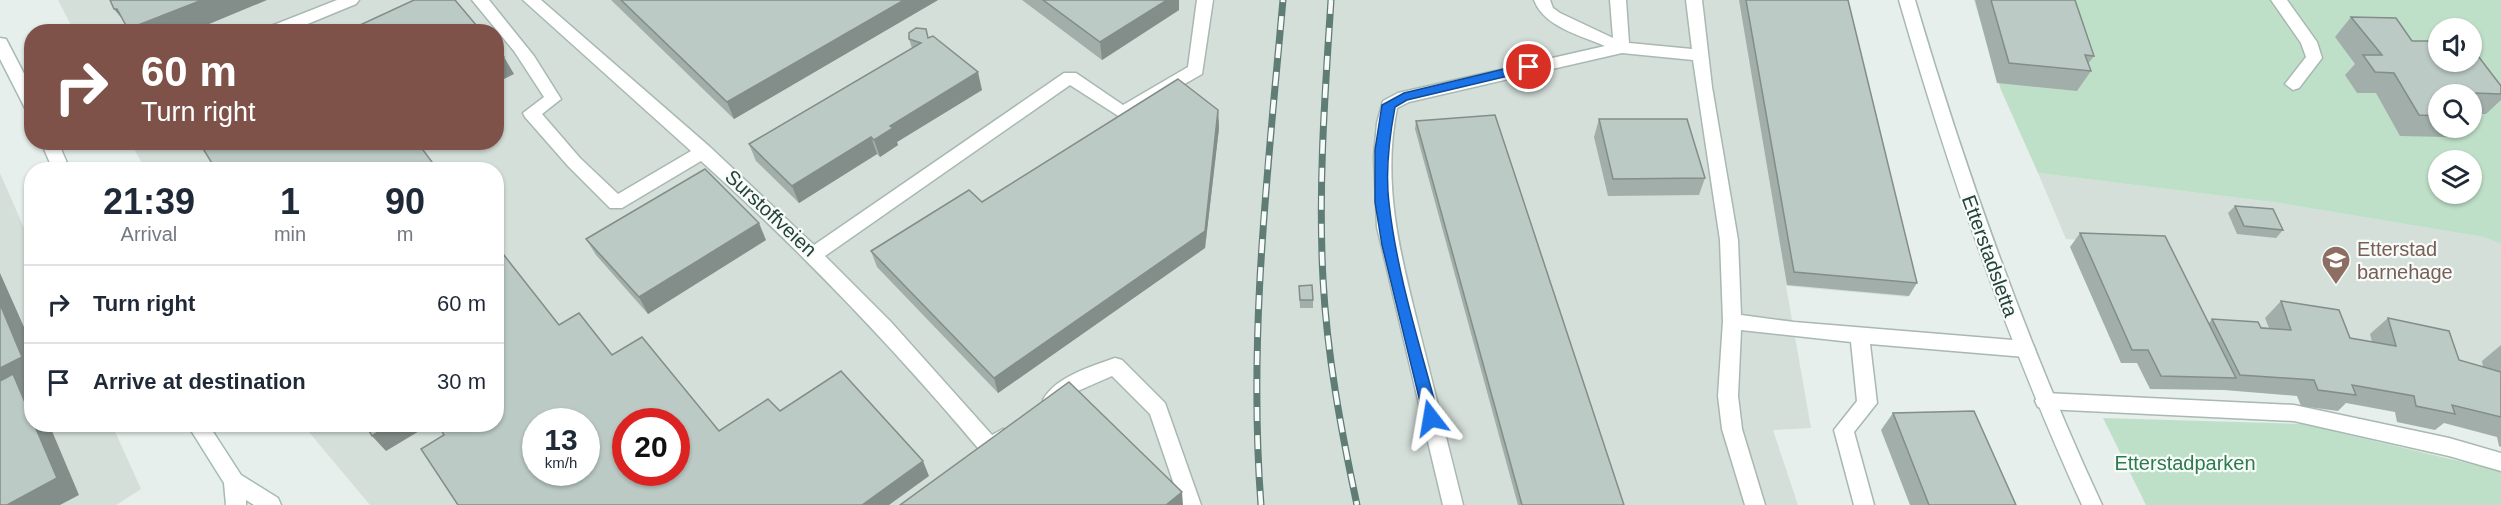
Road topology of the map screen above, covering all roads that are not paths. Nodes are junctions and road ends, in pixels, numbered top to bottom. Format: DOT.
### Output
graph roads {
  1 [pos="351,0"];
  2 [pos="480,0"];
  3 [pos="531,0"];
  4 [pos="1205,0"];
  5 [pos="1542,0"];
  6 [pos="1618,0"];
  7 [pos="1694,0"];
  8 [pos="1907,0"];
  9 [pos="2279,0"];
  10 [pos="292,24"];
  11 [pos="501,24"];
  12 [pos="504,28"];
  13 [pos="0,43"];
  14 [pos="1622,48"];
  15 [pos="1700,55"];
  16 [pos="2293,84"];
  17 [pos="24,90"];
  18 [pos="704,151"];
  19 [pos="815,254"];
  20 [pos="1732,321"];
  21 [pos="1860,336"];
  22 [pos="2025,350"];
  23 [pos="2045,401"];
  24 [pos="1036,412"];
  25 [pos="1018,427"];
  26 [pos="202,432"];
  27 [pos="2501,462"];
  28 [pos="234,482"];
  29 [pos="236,505"];
  30 [pos="271,505"];
  31 [pos="1191,505"];
  32 [pos="1453,505"];
  33 [pos="1755,505"];
  34 [pos="1864,505"];
  35 [pos="2092,505"];
  1 -- 10 [label="street"];
  2 -- 11 [label="street"];
  3 -- 18 [label="street, Surstoffveien"];
  4 -- 19 [label="street"];
  5 -- 14 [label="street"];
  6 -- 14 [label="street"];
  7 -- 15 [label="street"];
  8 -- 22 [label="street, Etterstadsletta"];
  9 -- 16 [label="street"];
  12 -- 18 [label="street"];
  13 -- 17 [label="street"];
  14 -- 15 [label="street"];
  14 -- 32 [label="street"];
  15 -- 20 [label="street"];
  18 -- 19 [label="street, Surstoffveien"];
  19 -- 25 [label="street, Surstoffveien"];
  20 -- 21 [label="street"];
  20 -- 33 [label="street"];
  21 -- 22 [label="street"];
  21 -- 34 [label="street"];
  22 -- 23 [label="street, Etterstadsletta"];
  23 -- 27 [label="street"];
  23 -- 35 [label="street, Etterstadsletta"];
  24 -- 31 [label="street"];
  26 -- 28 [label="street"];
  28 -- 29 [label="street"];
  28 -- 30 [label="street"];
}
